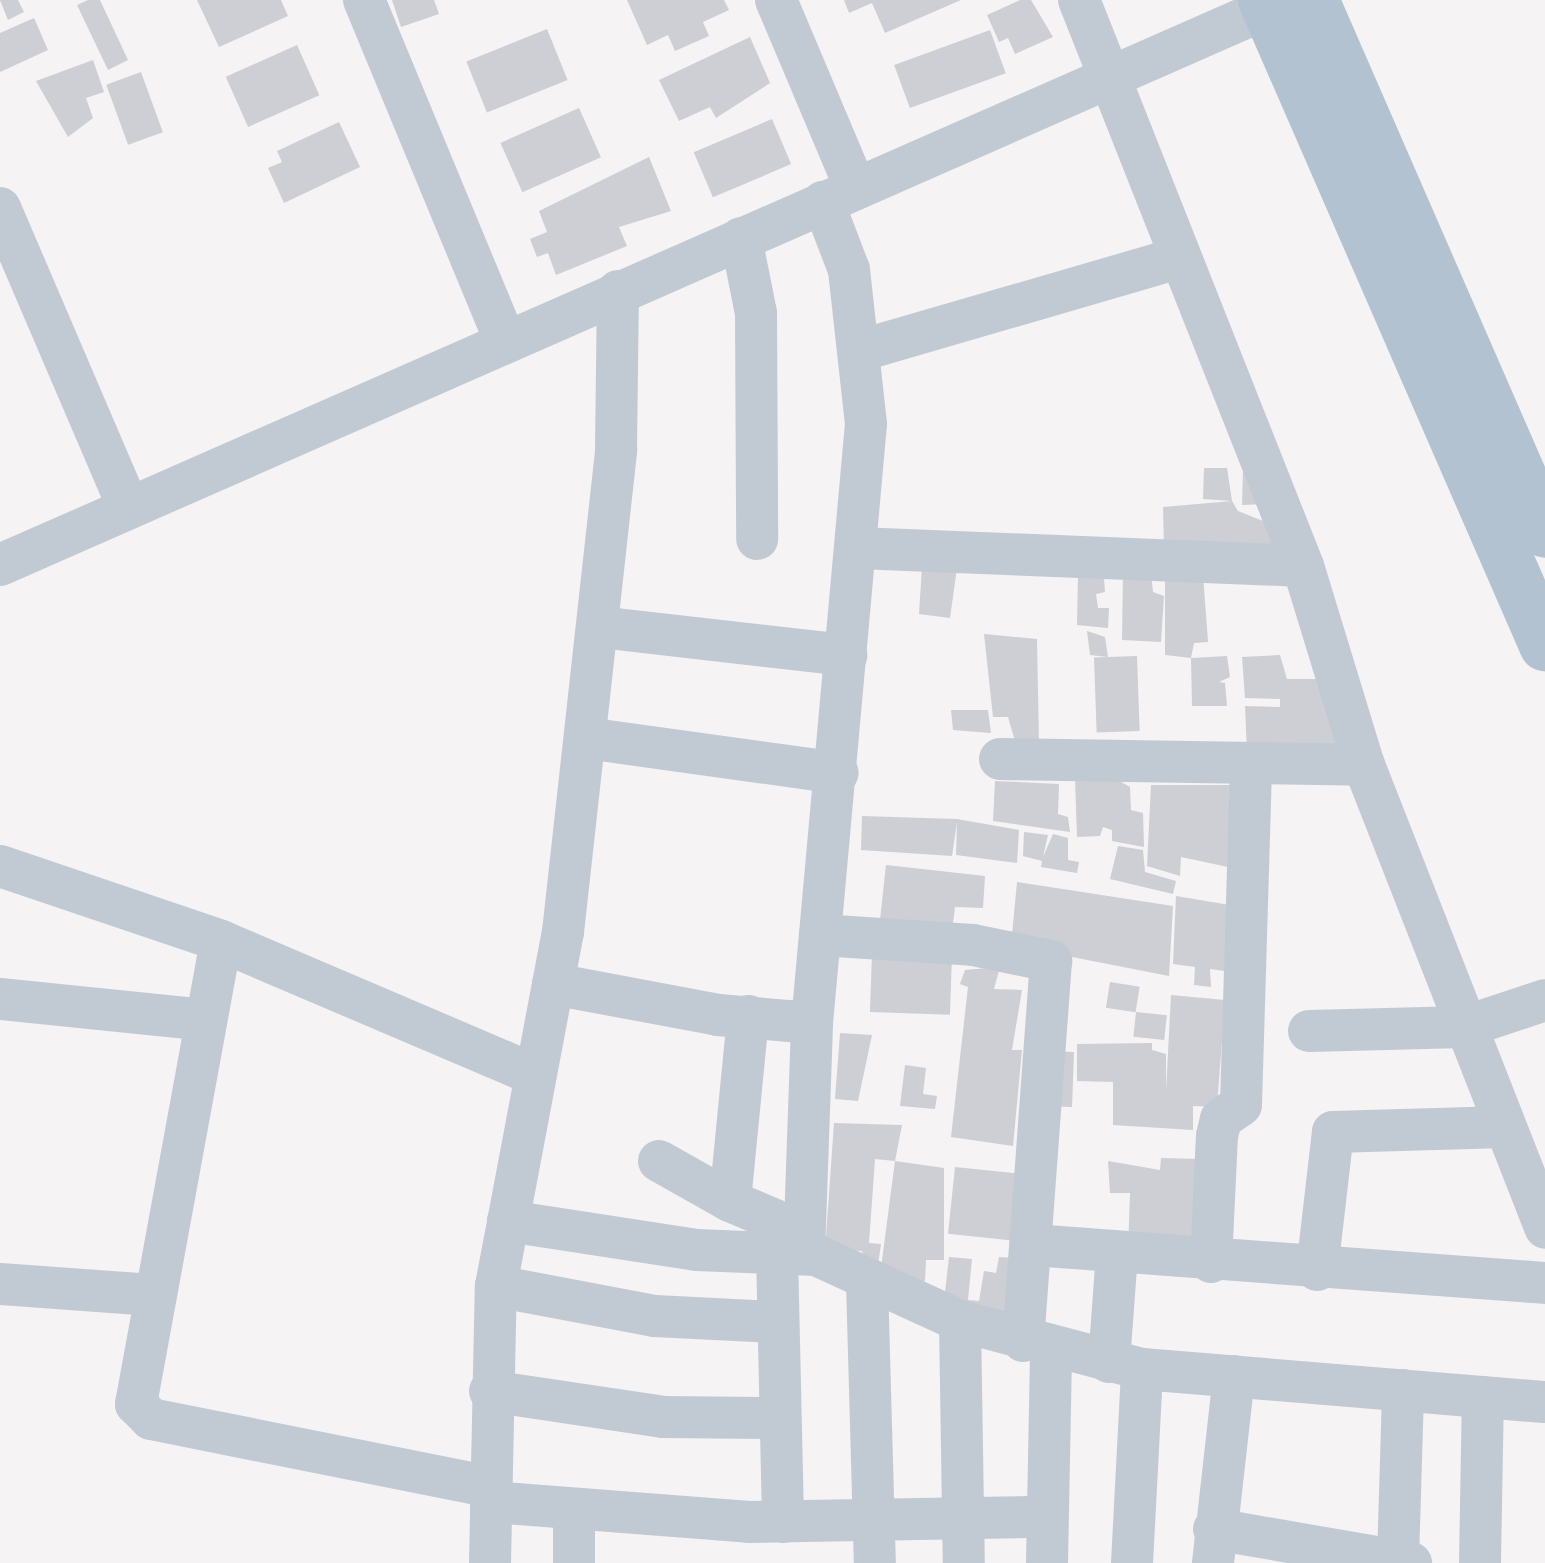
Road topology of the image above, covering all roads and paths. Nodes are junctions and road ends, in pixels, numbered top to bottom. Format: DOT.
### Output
graph roads {
  1 [pos="364,0"];
  2 [pos="776,0"];
  3 [pos="1079,0"];
  4 [pos="1282,2"];
  5 [pos="1110,74"];
  6 [pos="840,195"];
  7 [pos="0,208"];
  8 [pos="741,238"];
  9 [pos="1178,258"];
  10 [pos="618,291"];
  11 [pos="504,340"];
  12 [pos="862,350"];
  13 [pos="128,506"];
  14 [pos="1545,532"];
  15 [pos="757,539"];
  16 [pos="858,548"];
  17 [pos="0,565"];
  18 [pos="1304,566"];
  19 [pos="598,627"];
  20 [pos="1545,645"];
  21 [pos="846,655"];
  22 [pos="586,738"];
  23 [pos="1000,759"];
  24 [pos="1251,765"];
  25 [pos="1364,765"];
  26 [pos="838,772"];
  27 [pos="0,866"];
  28 [pos="820,935"];
  29 [pos="220,941"];
  30 [pos="554,984"];
  31 [pos="0,1000"];
  32 [pos="1545,1000"];
  33 [pos="748,1016"];
  34 [pos="206,1020"];
  35 [pos="812,1023"];
  36 [pos="1464,1027"];
  37 [pos="1309,1031"];
  38 [pos="535,1075"];
  39 [pos="1504,1127"];
  40 [pos="659,1161"];
  41 [pos="730,1201"];
  42 [pos="508,1221"];
  43 [pos="1545,1228"];
  44 [pos="1033,1245"];
  45 [pos="795,1246"];
  46 [pos="1116,1254"];
  47 [pos="1211,1262"];
  48 [pos="1317,1270"];
  49 [pos="867,1282"];
  50 [pos="1545,1282"];
  51 [pos="0,1284"];
  52 [pos="496,1286"];
  53 [pos="153,1296"];
  54 [pos="960,1321"];
  55 [pos="774,1322"];
  56 [pos="1037,1346"];
  57 [pos="1126,1366"];
  58 [pos="1234,1376"];
  59 [pos="1402,1390"];
  60 [pos="490,1392"];
  61 [pos="1484,1397"];
  62 [pos="1545,1402"];
  63 [pos="778,1418"];
  64 [pos="491,1495"];
  65 [pos="574,1509"];
  66 [pos="1045,1516"];
  67 [pos="962,1519"];
  68 [pos="783,1522"];
  69 [pos="875,1542"];
  70 [pos="1214,1546"];
  71 [pos="1404,1562"];
  72 [pos="490,1563"];
  73 [pos="574,1563"];
  74 [pos="964,1563"];
  75 [pos="1047,1563"];
  76 [pos="1132,1563"];
  77 [pos="1480,1563"];
  1 -- 11 [label="street"];
  2 -- 6 [label="street"];
  3 -- 5 [label="street"];
  4 -- 5 [label="street"];
  4 -- 14 [label="main road"];
  4 -- 20 [label="main road"];
  5 -- 6 [label="street"];
  5 -- 9 [label="street"];
  6 -- 8 [label="street"];
  6 -- 12 [label="street"];
  7 -- 13 [label="street"];
  8 -- 10 [label="street"];
  8 -- 15 [label="street"];
  9 -- 12 [label="street"];
  9 -- 18 [label="street"];
  10 -- 11 [label="street"];
  10 -- 19 [label="street"];
  11 -- 13 [label="street"];
  12 -- 16 [label="street"];
  13 -- 17 [label="street"];
  16 -- 18 [label="street"];
  16 -- 21 [label="street"];
  18 -- 25 [label="street"];
  19 -- 21 [label="street"];
  19 -- 22 [label="street"];
  21 -- 26 [label="street"];
  22 -- 26 [label="street"];
  22 -- 30 [label="street"];
  23 -- 24 [label="street"];
  24 -- 25 [label="street"];
  24 -- 47 [label="street"];
  25 -- 36 [label="street"];
  26 -- 28 [label="street"];
  27 -- 29 [label="street"];
  28 -- 35 [label="street"];
  28 -- 44 [label="street"];
  29 -- 34 [label="street"];
  29 -- 38 [label="street"];
  30 -- 33 [label="street"];
  30 -- 38 [label="street"];
  31 -- 34 [label="street"];
  32 -- 36 [label="street"];
  33 -- 35 [label="street"];
  33 -- 41 [label="street"];
  34 -- 53 [label="street"];
  35 -- 45 [label="street"];
  36 -- 37 [label="street"];
  36 -- 39 [label="street"];
  38 -- 42 [label="street"];
  39 -- 43 [label="street"];
  39 -- 48 [label="street"];
  40 -- 41 [label="street"];
  41 -- 45 [label="street"];
  42 -- 45 [label="street"];
  42 -- 52 [label="street"];
  44 -- 46 [label="street"];
  44 -- 56 [label="street"];
  45 -- 49 [label="street"];
  45 -- 55 [label="street"];
  46 -- 47 [label="street"];
  46 -- 57 [label="street"];
  47 -- 48 [label="street"];
  48 -- 50 [label="street"];
  49 -- 54 [label="street"];
  49 -- 69 [label="street"];
  51 -- 53 [label="street"];
  52 -- 55 [label="street"];
  52 -- 60 [label="street"];
  53 -- 64 [label="street"];
  54 -- 56 [label="street"];
  54 -- 67 [label="street"];
  55 -- 63 [label="street"];
  56 -- 57 [label="street"];
  56 -- 66 [label="street"];
  57 -- 58 [label="street"];
  57 -- 76 [label="street"];
  58 -- 59 [label="street"];
  58 -- 70 [label="street"];
  59 -- 61 [label="street"];
  59 -- 71 [label="street"];
  60 -- 63 [label="street"];
  60 -- 64 [label="street"];
  61 -- 62 [label="street"];
  61 -- 77 [label="street"];
  63 -- 68 [label="street"];
  64 -- 65 [label="street"];
  64 -- 72 [label="street"];
  65 -- 68 [label="street"];
  65 -- 73 [label="street"];
  66 -- 67 [label="street"];
  66 -- 75 [label="street"];
  67 -- 69 [label="street"];
  67 -- 74 [label="street"];
  68 -- 69 [label="street"];
  70 -- 71 [label="street"];
}
